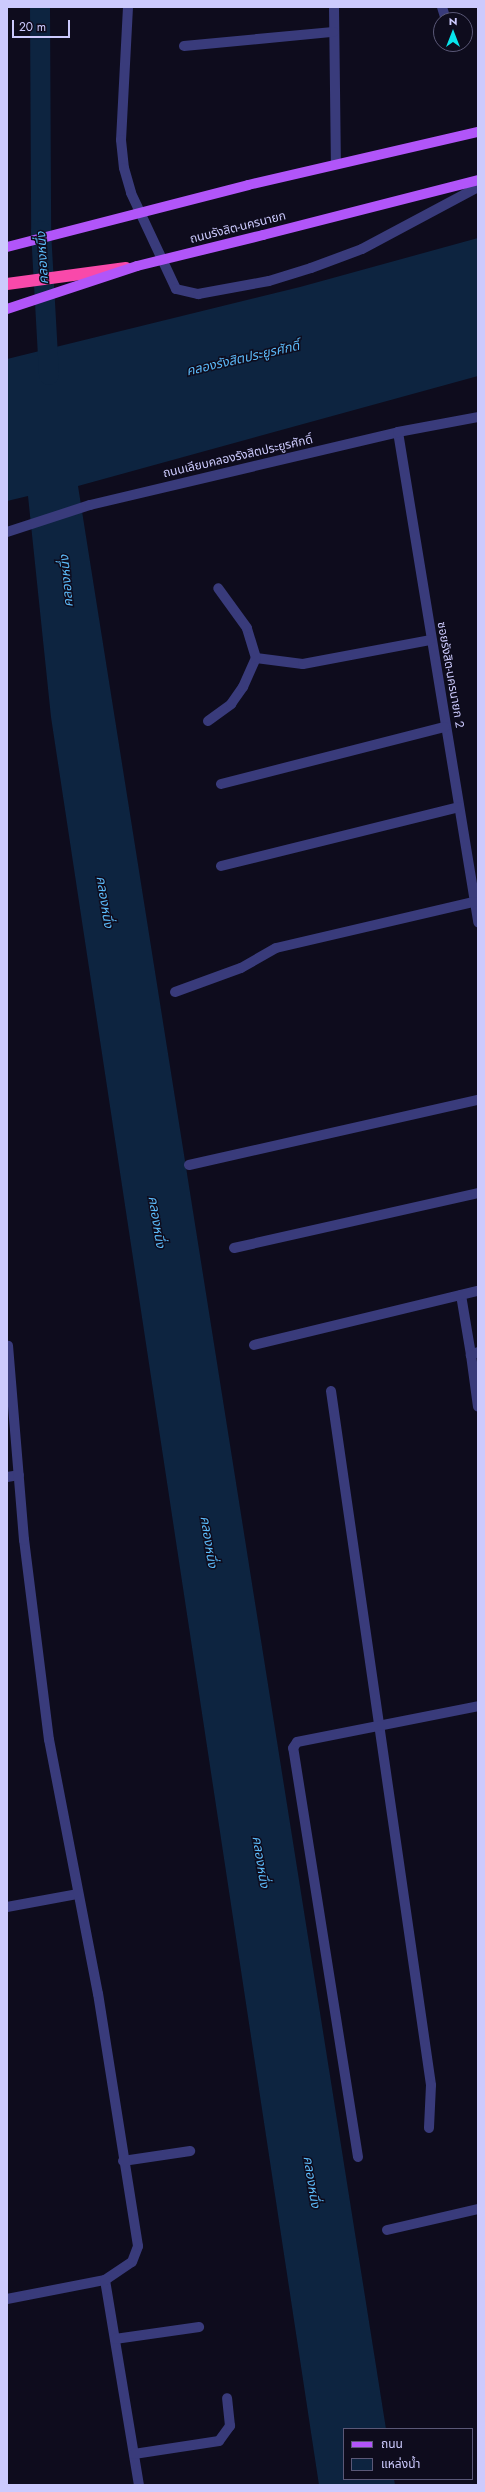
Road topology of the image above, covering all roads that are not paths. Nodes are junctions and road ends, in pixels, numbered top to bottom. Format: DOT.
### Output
graph roads {
  1 [pos="128,7"];
  2 [pos="334,7"];
  3 [pos="333,32"];
  4 [pos="184,46"];
  5 [pos="478,132"];
  6 [pos="336,164"];
  7 [pos="478,180"];
  8 [pos="478,187"];
  9 [pos="7,247"];
  10 [pos="137,266"];
  11 [pos="7,284"];
  12 [pos="7,309"];
  13 [pos="478,417"];
  14 [pos="398,432"];
  15 [pos="7,532"];
  16 [pos="218,588"];
  17 [pos="430,640"];
  18 [pos="256,658"];
  19 [pos="208,721"];
  20 [pos="445,727"];
  21 [pos="221,784"];
  22 [pos="459,807"];
  23 [pos="221,866"];
  24 [pos="474,902"];
  25 [pos="478,923"];
  26 [pos="175,992"];
  27 [pos="478,1100"];
  28 [pos="189,1165"];
  29 [pos="478,1193"];
  30 [pos="234,1248"];
  31 [pos="478,1291"];
  32 [pos="461,1295"];
  33 [pos="254,1345"];
  34 [pos="8,1346"];
  35 [pos="474,1353"];
  36 [pos="331,1392"];
  37 [pos="478,1407"];
  38 [pos="19,1475"];
  39 [pos="7,1476"];
  40 [pos="478,1706"];
  41 [pos="379,1724"];
  42 [pos="77,1894"];
  43 [pos="7,1907"];
  44 [pos="429,2128"];
  45 [pos="190,2151"];
  46 [pos="358,2157"];
  47 [pos="123,2160"];
  48 [pos="478,2210"];
  49 [pos="387,2230"];
  50 [pos="105,2280"];
  51 [pos="7,2298"];
  52 [pos="199,2326"];
  53 [pos="115,2339"];
  54 [pos="227,2398"];
  55 [pos="134,2454"];
  56 [pos="139,2485"];
  1 -- 8 [label="street"];
  2 -- 3 [label="street"];
  3 -- 4 [label="street"];
  3 -- 6 [label="street"];
  5 -- 6 [label="main road"];
  6 -- 9 [label="main road, bridge"];
  7 -- 10 [label="main road, ถนนรังสิต-นครนายก, bridge"];
  10 -- 11 [label="highway, bridge"];
  10 -- 12 [label="main road, ถนนรังสิต-นครนายก, bridge"];
  13 -- 14 [label="street, ถนนเลียบคลองรังสิตประยูรศักดิ์"];
  14 -- 15 [label="street, ถนนเลียบคลองรังสิตประยูรศักดิ์"];
  14 -- 17 [label="street, ซอยรังสิต-นครนายก 2"];
  16 -- 18 [label="street"];
  17 -- 18 [label="street"];
  17 -- 20 [label="street, ซอยรังสิต-นครนายก 2"];
  18 -- 19 [label="street"];
  20 -- 21 [label="street"];
  20 -- 22 [label="street, ซอยรังสิต-นครนายก 2"];
  22 -- 23 [label="street"];
  22 -- 24 [label="street, ซอยรังสิต-นครนายก 2"];
  24 -- 25 [label="street, ซอยรังสิต-นครนายก 2"];
  24 -- 26 [label="street"];
  27 -- 28 [label="street"];
  29 -- 30 [label="street"];
  31 -- 32 [label="street"];
  32 -- 33 [label="street"];
  32 -- 35 [label="street"];
  34 -- 38 [label="street"];
  35 -- 37 [label="street"];
  36 -- 41 [label="street"];
  38 -- 39 [label="street"];
  38 -- 42 [label="street"];
  40 -- 41 [label="street"];
  41 -- 44 [label="street"];
  41 -- 46 [label="street"];
  42 -- 43 [label="street"];
  42 -- 47 [label="street"];
  45 -- 47 [label="street"];
  47 -- 50 [label="street"];
  48 -- 49 [label="street"];
  50 -- 51 [label="street"];
  50 -- 53 [label="street"];
  52 -- 53 [label="street"];
  53 -- 55 [label="street"];
  54 -- 55 [label="street"];
  55 -- 56 [label="street"];
}
